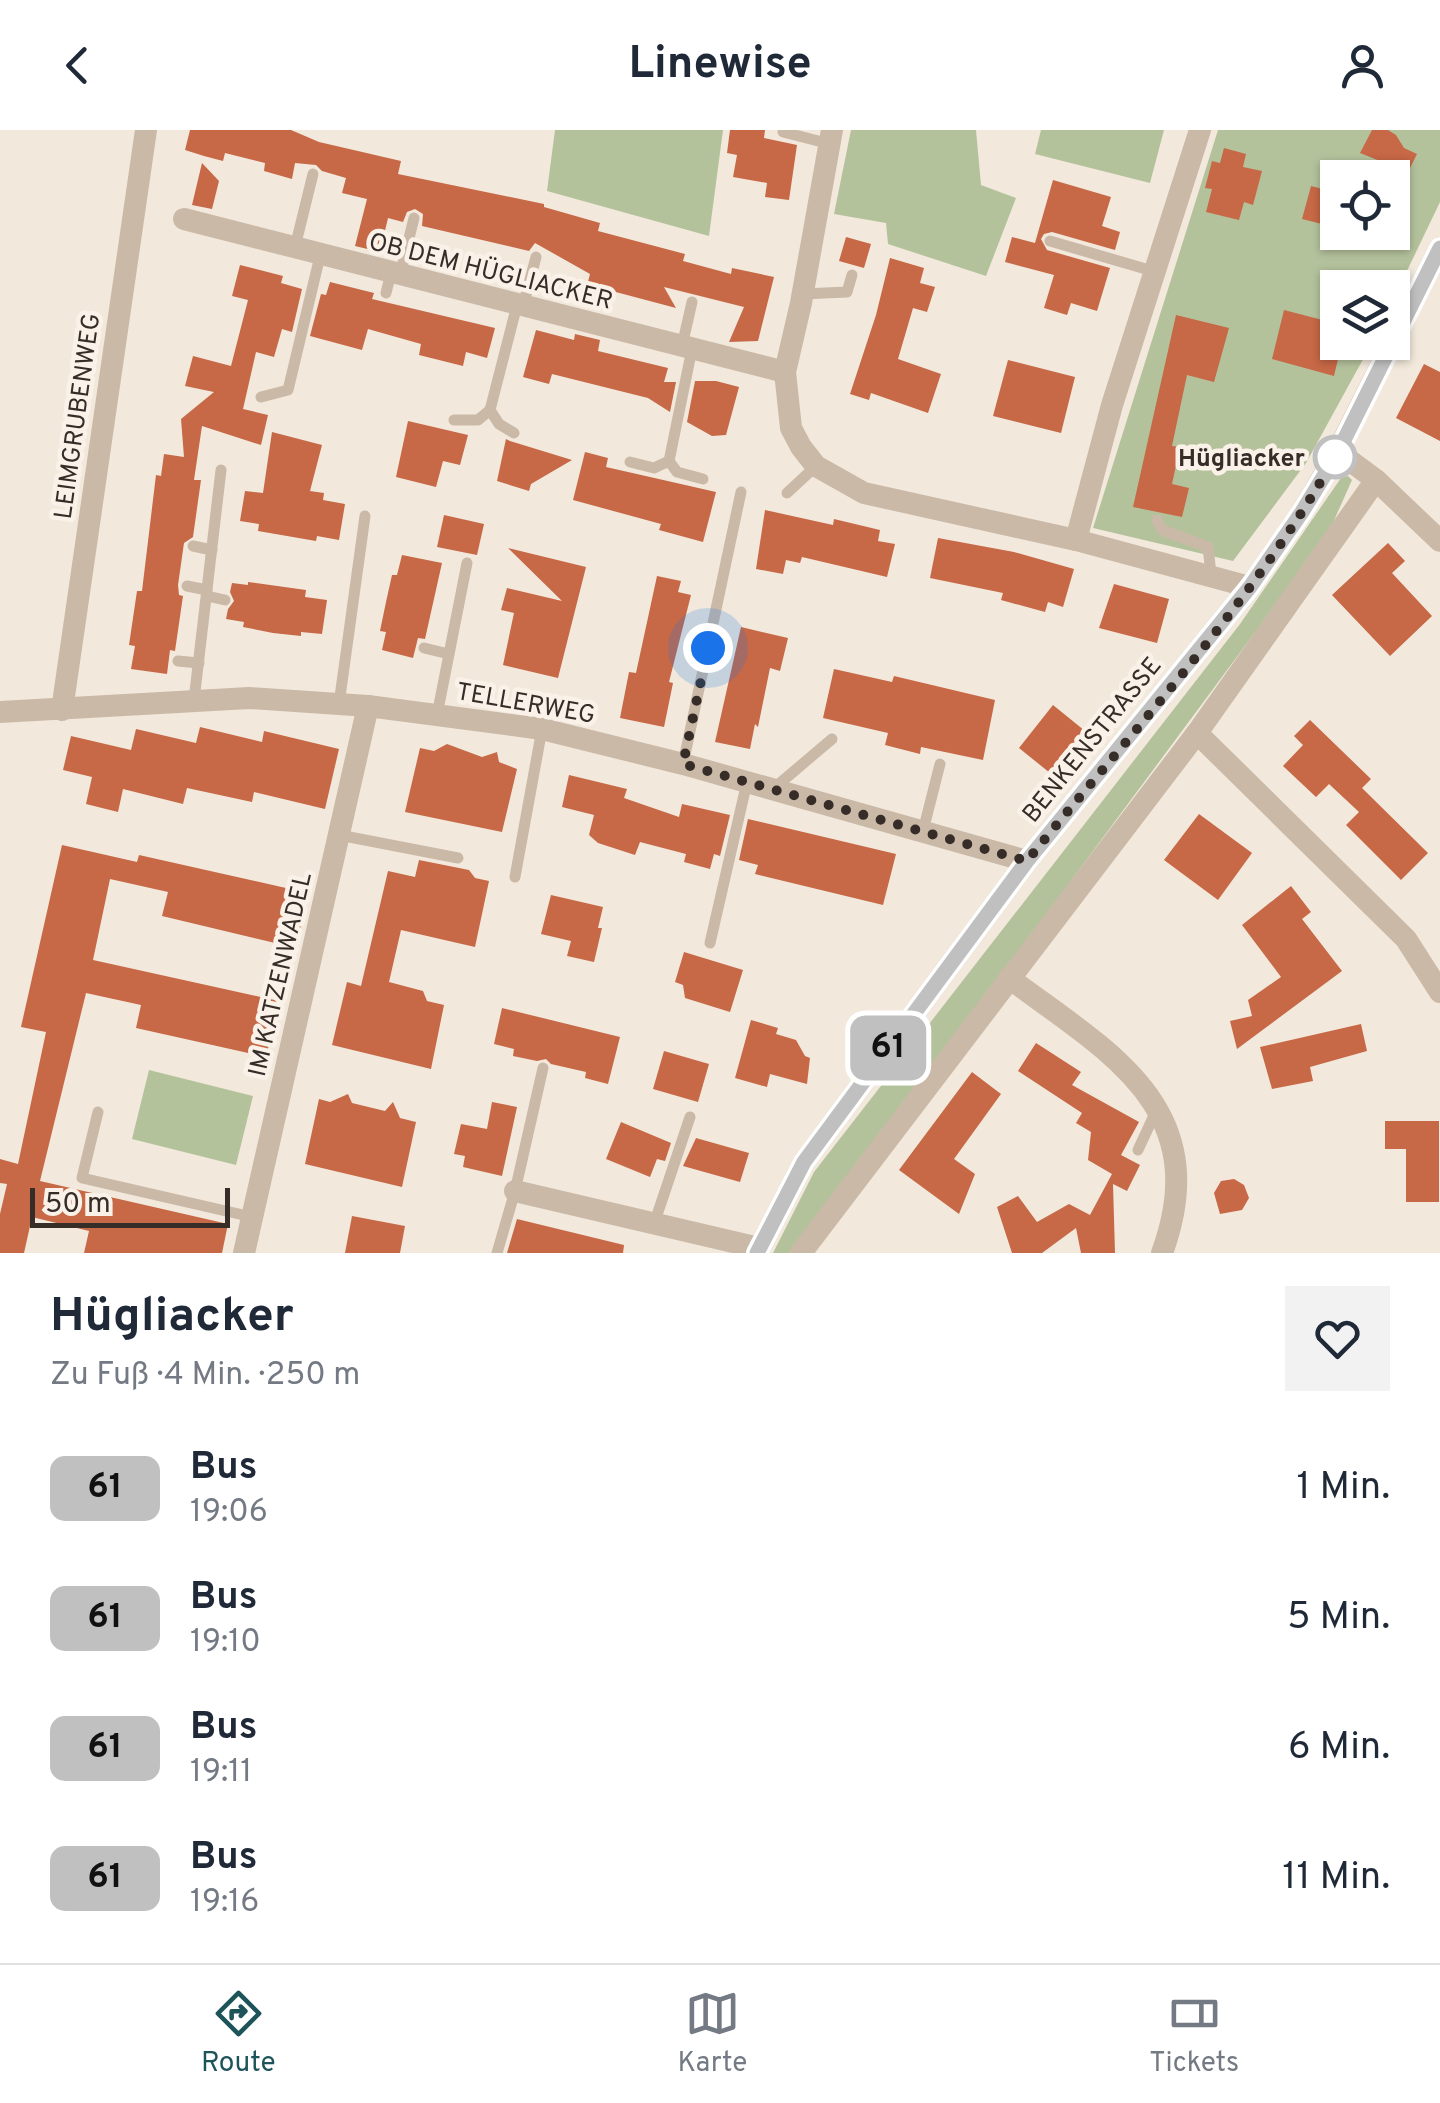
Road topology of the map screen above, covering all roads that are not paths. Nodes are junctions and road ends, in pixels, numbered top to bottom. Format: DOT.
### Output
graph roads {
  1 [pos="146,130"];
  2 [pos="1200,130"];
  3 [pos="783,132"];
  4 [pos="831,137"];
  5 [pos="313,174"];
  6 [pos="414,218"];
  7 [pos="184,219"];
  8 [pos="1050,242"];
  9 [pos="1440,248"];
  10 [pos="295,249"];
  11 [pos="320,256"];
  12 [pos="536,257"];
  13 [pos="1156,272"];
  14 [pos="852,276"];
  15 [pos="392,281"];
  16 [pos="803,294"];
  17 [pos="692,302"];
  18 [pos="520,306"];
  19 [pos="687,347"];
  20 [pos="785,372"];
  21 [pos="261,397"];
  22 [pos="490,410"];
  23 [pos="454,420"];
  24 [pos="514,433"];
  25 [pos="1338,451"];
  26 [pos="668,461"];
  27 [pos="630,462"];
  28 [pos="816,466"];
  29 [pos="221,470"];
  30 [pos="703,479"];
  31 [pos="1376,480"];
  32 [pos="741,492"];
  33 [pos="787,493"];
  34 [pos="365,516"];
  35 [pos="1157,520"];
  36 [pos="1076,540"];
  37 [pos="1440,541"];
  38 [pos="193,546"];
  39 [pos="212,550"];
  40 [pos="466,563"];
  41 [pos="1211,574"];
  42 [pos="187,586"];
  43 [pos="1250,587"];
  44 [pos="207,593"];
  45 [pos="225,600"];
  46 [pos="337,608"];
  47 [pos="352,610"];
  48 [pos="424,648"];
  49 [pos="448,654"];
  50 [pos="178,660"];
  51 [pos="199,663"];
  52 [pos="194,700"];
  53 [pos="339,704"];
  54 [pos="368,706"];
  55 [pos="52,710"];
  56 [pos="0,712"];
  57 [pos="436,715"];
  58 [pos="542,729"];
  59 [pos="1197,733"];
  60 [pos="832,740"];
  61 [pos="683,764"];
  62 [pos="940,764"];
  63 [pos="747,782"];
  64 [pos="773,789"];
  65 [pos="923,832"];
  66 [pos="339,834"];
  67 [pos="458,858"];
  68 [pos="1027,861"];
  69 [pos="515,877"];
  70 [pos="710,942"];
  71 [pos="1010,978"];
  72 [pos="1440,992"];
  73 [pos="543,1068"];
  74 [pos="1158,1107"];
  75 [pos="98,1112"];
  76 [pos="690,1118"];
  77 [pos="1138,1150"];
  78 [pos="515,1191"];
  79 [pos="252,1216"];
  80 [pos="654,1224"];
  81 [pos="758,1250"];
  82 [pos="244,1253"];
  83 [pos="497,1253"];
  84 [pos="800,1253"];
  85 [pos="1162,1253"];
  1 -- 55 [label="street, LEIMGRUBENWEG"];
  2 -- 13 [label="street"];
  3 -- 4 [label="lane"];
  4 -- 16 [label="street"];
  5 -- 10 [label="lane"];
  6 -- 15 [label="lane"];
  7 -- 10 [label="street, OB DEM HÜGLIACKER"];
  8 -- 13 [label="lane"];
  9 -- 25 [label="street, BENKENSTRASSE"];
  10 -- 11 [label="street, OB DEM HÜGLIACKER"];
  11 -- 15 [label="street, OB DEM HÜGLIACKER"];
  11 -- 21 [label="lane"];
  12 -- 18 [label="lane"];
  13 -- 36 [label="street"];
  14 -- 16 [label="lane"];
  15 -- 18 [label="street, OB DEM HÜGLIACKER"];
  16 -- 20 [label="street"];
  17 -- 19 [label="lane"];
  18 -- 19 [label="street, OB DEM HÜGLIACKER"];
  18 -- 22 [label="lane"];
  19 -- 20 [label="street, OB DEM HÜGLIACKER"];
  19 -- 26 [label="lane"];
  20 -- 28 [label="street"];
  22 -- 23 [label="lane"];
  22 -- 24 [label="lane"];
  25 -- 31 [label="street"];
  25 -- 43 [label="street, BENKENSTRASSE"];
  26 -- 27 [label="lane"];
  26 -- 30 [label="lane"];
  28 -- 33 [label="lane"];
  28 -- 36 [label="street"];
  29 -- 39 [label="lane"];
  31 -- 37 [label="street"];
  31 -- 59 [label="street"];
  32 -- 61 [label="lane"];
  34 -- 47 [label="lane"];
  35 -- 41 [label="lane"];
  36 -- 41 [label="street"];
  38 -- 39 [label="lane"];
  39 -- 44 [label="lane"];
  40 -- 49 [label="lane"];
  41 -- 43 [label="street"];
  42 -- 44 [label="lane"];
  43 -- 68 [label="street, BENKENSTRASSE"];
  44 -- 45 [label="lane"];
  44 -- 51 [label="lane"];
  46 -- 47 [label="lane"];
  47 -- 53 [label="lane"];
  48 -- 49 [label="lane"];
  49 -- 57 [label="lane"];
  50 -- 51 [label="lane"];
  51 -- 52 [label="lane"];
  52 -- 53 [label="street, TELLERWEG"];
  52 -- 55 [label="street, TELLERWEG"];
  53 -- 54 [label="street, TELLERWEG"];
  54 -- 57 [label="street, TELLERWEG"];
  54 -- 66 [label="street, IM KATZENWADEL"];
  55 -- 56 [label="street, TELLERWEG"];
  57 -- 58 [label="street, TELLERWEG"];
  58 -- 61 [label="street, TELLERWEG"];
  58 -- 69 [label="lane"];
  59 -- 71 [label="street"];
  59 -- 72 [label="street"];
  60 -- 64 [label="lane"];
  61 -- 63 [label="street, TELLERWEG"];
  62 -- 65 [label="lane"];
  63 -- 64 [label="street, TELLERWEG"];
  63 -- 70 [label="lane"];
  64 -- 65 [label="street, TELLERWEG"];
  65 -- 68 [label="street, TELLERWEG"];
  66 -- 67 [label="lane"];
  66 -- 79 [label="street, IM KATZENWADEL"];
  68 -- 81 [label="street, BENKENSTRASSE"];
  71 -- 74 [label="street"];
  71 -- 84 [label="street"];
  73 -- 78 [label="lane"];
  74 -- 77 [label="lane"];
  74 -- 85 [label="street"];
  75 -- 79 [label="lane"];
  76 -- 80 [label="lane"];
  78 -- 80 [label="street, BENKENSTRASSE"];
  78 -- 83 [label="lane"];
  79 -- 82 [label="street, IM KATZENWADEL"];
  80 -- 81 [label="street, BENKENSTRASSE"];
}
